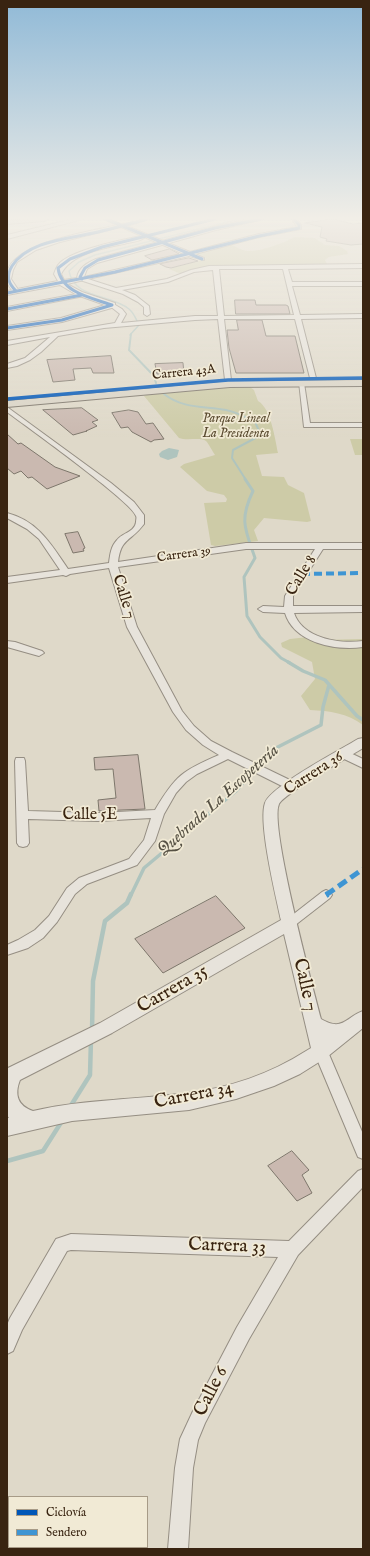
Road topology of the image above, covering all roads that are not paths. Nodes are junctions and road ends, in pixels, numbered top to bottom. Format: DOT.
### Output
graph roads {
  1 [pos="78,292"];
  2 [pos="124,292"];
  3 [pos="218,292"];
  4 [pos="292,292"];
  5 [pos="82,295"];
  6 [pos="112,305"];
  7 [pos="7,309"];
  8 [pos="147,314"];
  9 [pos="363,316"];
  10 [pos="221,317"];
  11 [pos="298,317"];
  12 [pos="117,325"];
  13 [pos="7,328"];
  14 [pos="56,335"];
  15 [pos="7,344"];
  16 [pos="7,366"];
  17 [pos="313,378"];
  18 [pos="363,378"];
  19 [pos="228,380"];
  20 [pos="301,383"];
  21 [pos="363,383"];
  22 [pos="7,399"];
  23 [pos="7,404"];
  24 [pos="7,410"];
  25 [pos="363,422"];
  26 [pos="307,424"];
  27 [pos="363,425"];
  28 [pos="7,515"];
  29 [pos="320,546"];
  30 [pos="363,546"];
  31 [pos="113,566"];
  32 [pos="66,573"];
  33 [pos="7,580"];
  34 [pos="263,609"];
  35 [pos="363,609"];
  36 [pos="289,610"];
  37 [pos="7,644"];
  38 [pos="363,644"];
  39 [pos="39,653"];
  40 [pos="363,742"];
  41 [pos="344,754"];
  42 [pos="228,755"];
  43 [pos="20,761"];
  44 [pos="363,764"];
  45 [pos="292,786"];
  46 [pos="270,810"];
  47 [pos="158,814"];
  48 [pos="22,815"];
  49 [pos="22,843"];
  50 [pos="326,895"];
  51 [pos="290,922"];
  52 [pos="7,950"];
  53 [pos="363,1018"];
  54 [pos="314,1023"];
  55 [pos="348,1030"];
  56 [pos="321,1052"];
  57 [pos="11,1076"];
  58 [pos="39,1119"];
  59 [pos="7,1127"];
  60 [pos="363,1152"];
  61 [pos="363,1176"];
  62 [pos="292,1249"];
  63 [pos="7,1345"];
  64 [pos="178,1549"];
  1 -- 5 [label="street"];
  2 -- 8 [label="street"];
  3 -- 10 [label="street"];
  4 -- 11 [label="street"];
  5 -- 6 [label="street"];
  5 -- 7 [label="street"];
  6 -- 12 [label="street"];
  6 -- 13 [label="street"];
  9 -- 11 [label="street"];
  10 -- 11 [label="street"];
  10 -- 12 [label="street"];
  10 -- 19 [label="street"];
  11 -- 17 [label="street"];
  12 -- 14 [label="street"];
  14 -- 15 [label="street"];
  14 -- 16 [label="street"];
  17 -- 18 [label="main road, Carrera 43A"];
  17 -- 19 [label="main road, Carrera 43A"];
  19 -- 22 [label="main road, Carrera 43A"];
  20 -- 21 [label="main road, Carrera 43A"];
  20 -- 23 [label="main road, Carrera 43A"];
  20 -- 26 [label="street"];
  24 -- 31 [label="street, Calle 7"];
  25 -- 26 [label="street"];
  26 -- 27 [label="street"];
  28 -- 32 [label="street"];
  29 -- 30 [label="street, Carrera 39"];
  29 -- 31 [label="street, Carrera 39"];
  29 -- 36 [label="street, Calle 8"];
  31 -- 32 [label="street, Carrera 39"];
  31 -- 42 [label="street, Calle 7"];
  32 -- 33 [label="street, Carrera 39"];
  34 -- 36 [label="street"];
  35 -- 36 [label="street"];
  36 -- 38 [label="street, Calle 8"];
  37 -- 39 [label="street"];
  40 -- 41 [label="street, Carrera 36"];
  41 -- 44 [label="street"];
  41 -- 45 [label="street, Carrera 36"];
  42 -- 45 [label="street, Calle 7"];
  42 -- 47 [label="street"];
  43 -- 48 [label="street"];
  45 -- 46 [label="street, Carrera 36"];
  46 -- 51 [label="street, Calle 7"];
  47 -- 48 [label="street, Calle 5E"];
  47 -- 52 [label="street"];
  48 -- 49 [label="street"];
  50 -- 51 [label="street, Carrera 35"];
  51 -- 54 [label="street, Calle 7"];
  51 -- 57 [label="street, Carrera 35"];
  53 -- 55 [label="street, Carrera 34"];
  54 -- 55 [label="street"];
  54 -- 56 [label="street, Calle 7"];
  55 -- 56 [label="street, Carrera 34"];
  56 -- 58 [label="street, Carrera 34"];
  56 -- 60 [label="street, Calle 7"];
  57 -- 58 [label="street"];
  58 -- 59 [label="street, Carrera 34"];
  61 -- 62 [label="street"];
  62 -- 63 [label="street, Carrera 33"];
  62 -- 64 [label="street, Calle 6"];
}
